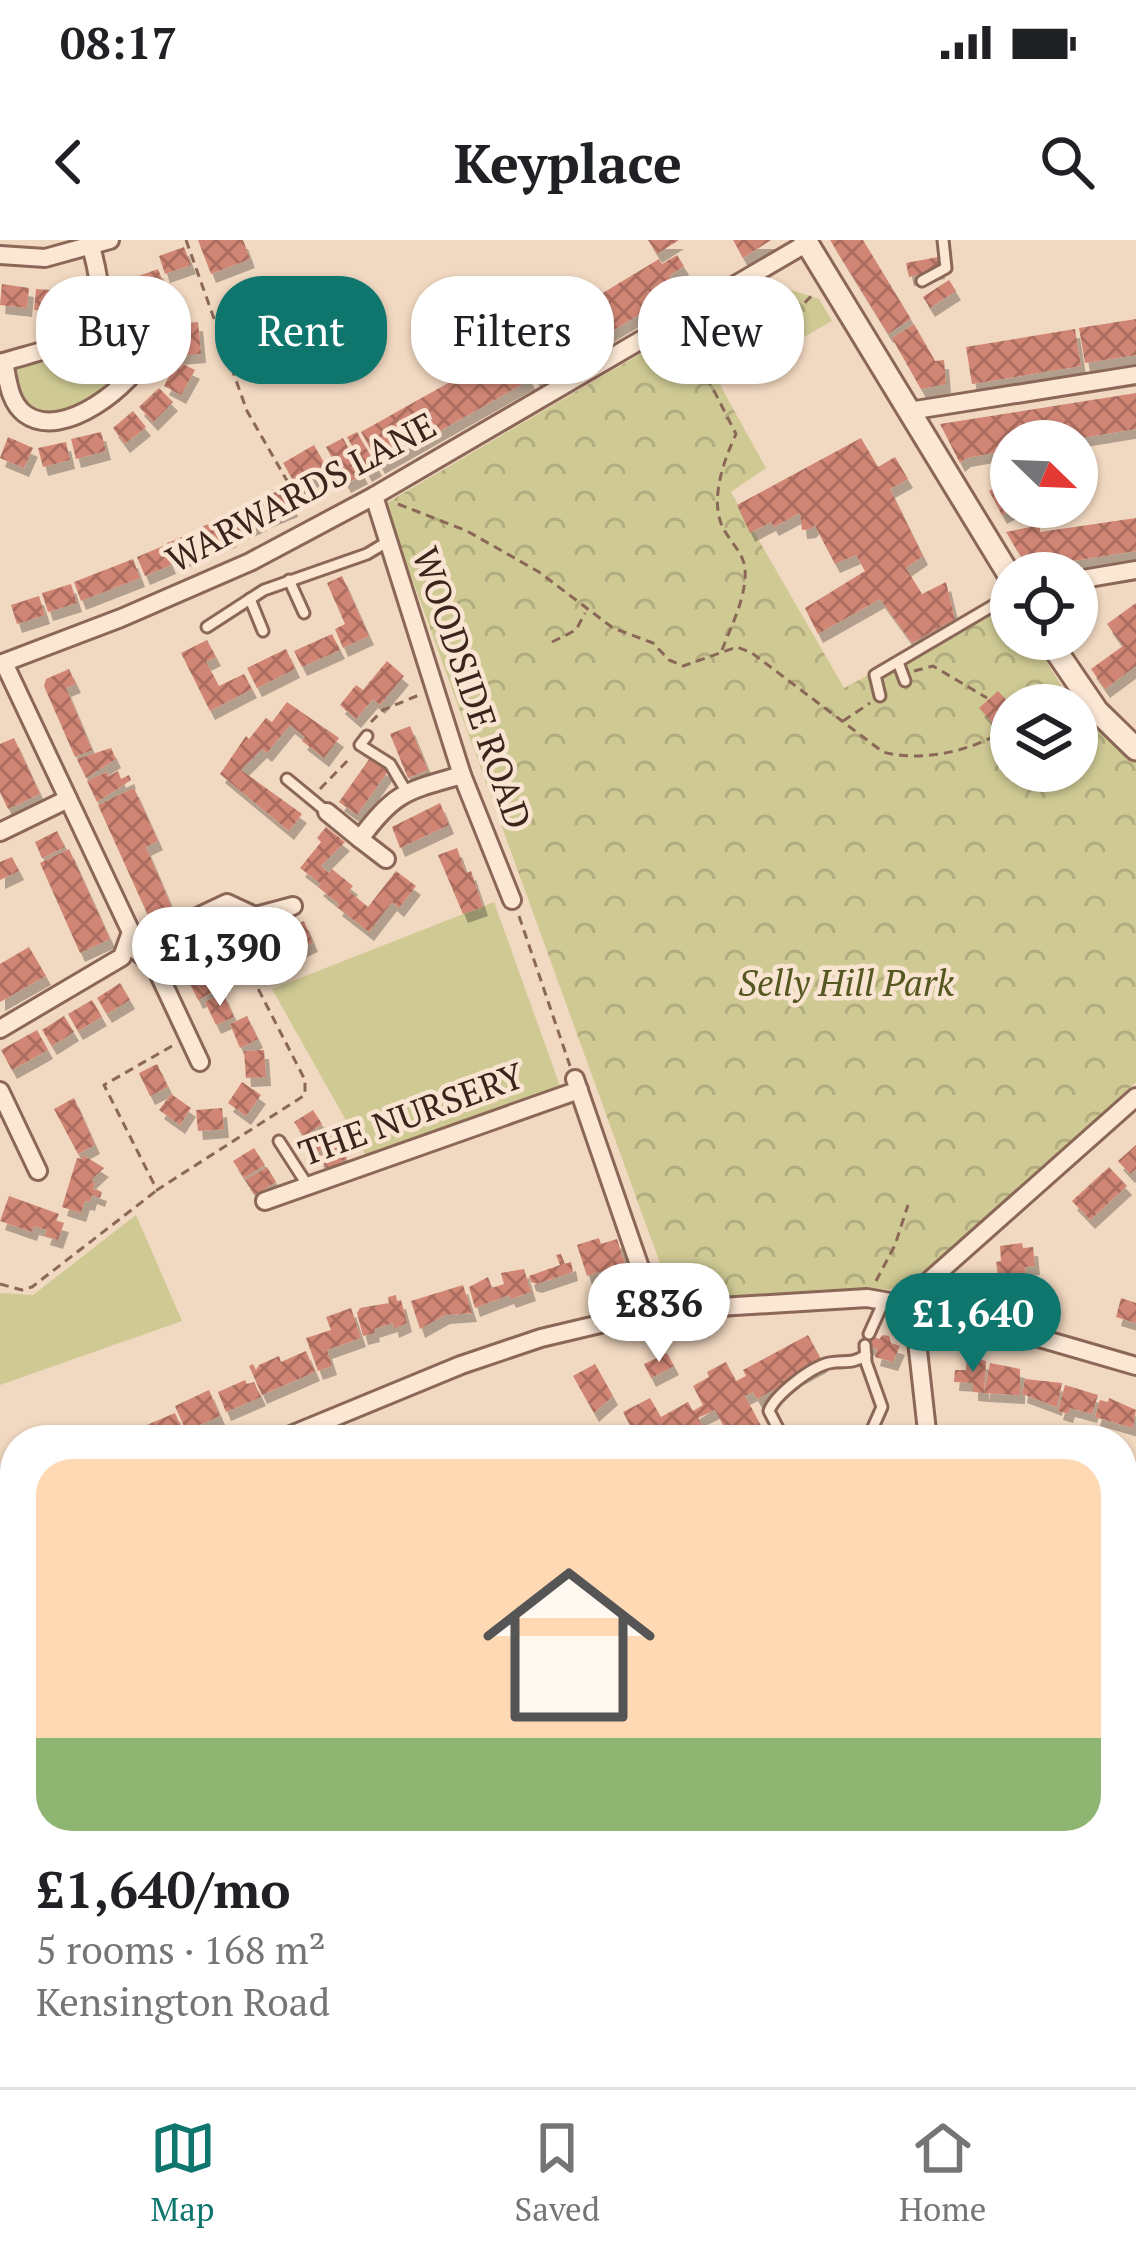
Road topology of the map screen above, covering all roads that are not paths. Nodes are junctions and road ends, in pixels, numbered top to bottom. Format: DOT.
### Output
graph roads {
  1 [pos="110,240"];
  2 [pos="943,240"];
  3 [pos="806,241"];
  4 [pos="91,248"];
  5 [pos="0,254"];
  6 [pos="99,276"];
  7 [pos="922,281"];
  8 [pos="36,352"];
  9 [pos="2,363"];
  10 [pos="1136,375"];
  11 [pos="124,384"];
  12 [pos="909,411"];
  13 [pos="374,496"];
  14 [pos="387,542"];
  15 [pos="995,552"];
  16 [pos="1136,570"];
  17 [pos="1098,576"];
  18 [pos="289,580"];
  19 [pos="250,599"];
  20 [pos="990,607"];
  21 [pos="304,613"];
  22 [pos="207,627"];
  23 [pos="263,631"];
  24 [pos="1062,660"];
  25 [pos="898,662"];
  26 [pos="2,664"];
  27 [pos="904,679"];
  28 [pos="880,696"];
  29 [pos="363,740"];
  30 [pos="1136,748"];
  31 [pos="462,775"];
  32 [pos="287,779"];
  33 [pos="406,791"];
  34 [pos="68,799"];
  35 [pos="327,812"];
  36 [pos="0,832"];
  37 [pos="361,839"];
  38 [pos="386,859"];
  39 [pos="293,906"];
  40 [pos="516,909"];
  41 [pos="129,945"];
  42 [pos="0,1029"];
  43 [pos="200,1062"];
  44 [pos="0,1091"];
  45 [pos="1136,1096"];
  46 [pos="278,1142"];
  47 [pos="38,1171"];
  48 [pos="308,1186"];
  49 [pos="265,1201"];
  50 [pos="875,1299"];
  51 [pos="911,1304"];
  52 [pos="655,1311"];
  53 [pos="867,1345"];
  54 [pos="1136,1366"];
  55 [pos="315,1425"];
  56 [pos="776,1425"];
  57 [pos="876,1425"];
  58 [pos="926,1425"];
  1 -- 4 [label="street"];
  2 -- 7 [label="lane"];
  3 -- 12 [label="street"];
  3 -- 13 [label="street, WARWARDS LANE"];
  4 -- 5 [label="street"];
  4 -- 6 [label="street"];
  8 -- 9 [label="street"];
  9 -- 11 [label="street"];
  10 -- 12 [label="street"];
  12 -- 15 [label="street"];
  13 -- 14 [label="street, WOODSIDE ROAD"];
  13 -- 26 [label="street, WARWARDS LANE"];
  14 -- 18 [label="lane"];
  14 -- 31 [label="street, WOODSIDE ROAD"];
  16 -- 17 [label="street"];
  18 -- 19 [label="lane"];
  18 -- 21 [label="lane"];
  19 -- 22 [label="lane"];
  19 -- 23 [label="lane"];
  20 -- 25 [label="lane"];
  24 -- 30 [label="street"];
  25 -- 27 [label="lane"];
  25 -- 28 [label="lane"];
  26 -- 34 [label="street"];
  29 -- 33 [label="lane"];
  31 -- 33 [label="street"];
  31 -- 40 [label="street, WOODSIDE ROAD"];
  32 -- 35 [label="lane"];
  33 -- 37 [label="street"];
  34 -- 36 [label="street"];
  34 -- 41 [label="street"];
  35 -- 37 [label="street"];
  37 -- 38 [label="street"];
  39 -- 41 [label="street"];
  41 -- 42 [label="street"];
  41 -- 43 [label="street"];
  44 -- 47 [label="street"];
  45 -- 51 [label="street"];
  46 -- 48 [label="lane"];
  48 -- 49 [label="street, THE NURSERY"];
  48 -- 52 [label="street, THE NURSERY"];
  50 -- 51 [label="street"];
  50 -- 52 [label="street"];
  50 -- 53 [label="lane"];
  51 -- 54 [label="street"];
  51 -- 58 [label="street"];
  52 -- 55 [label="street"];
  53 -- 56 [label="lane"];
  53 -- 57 [label="lane"];
}
